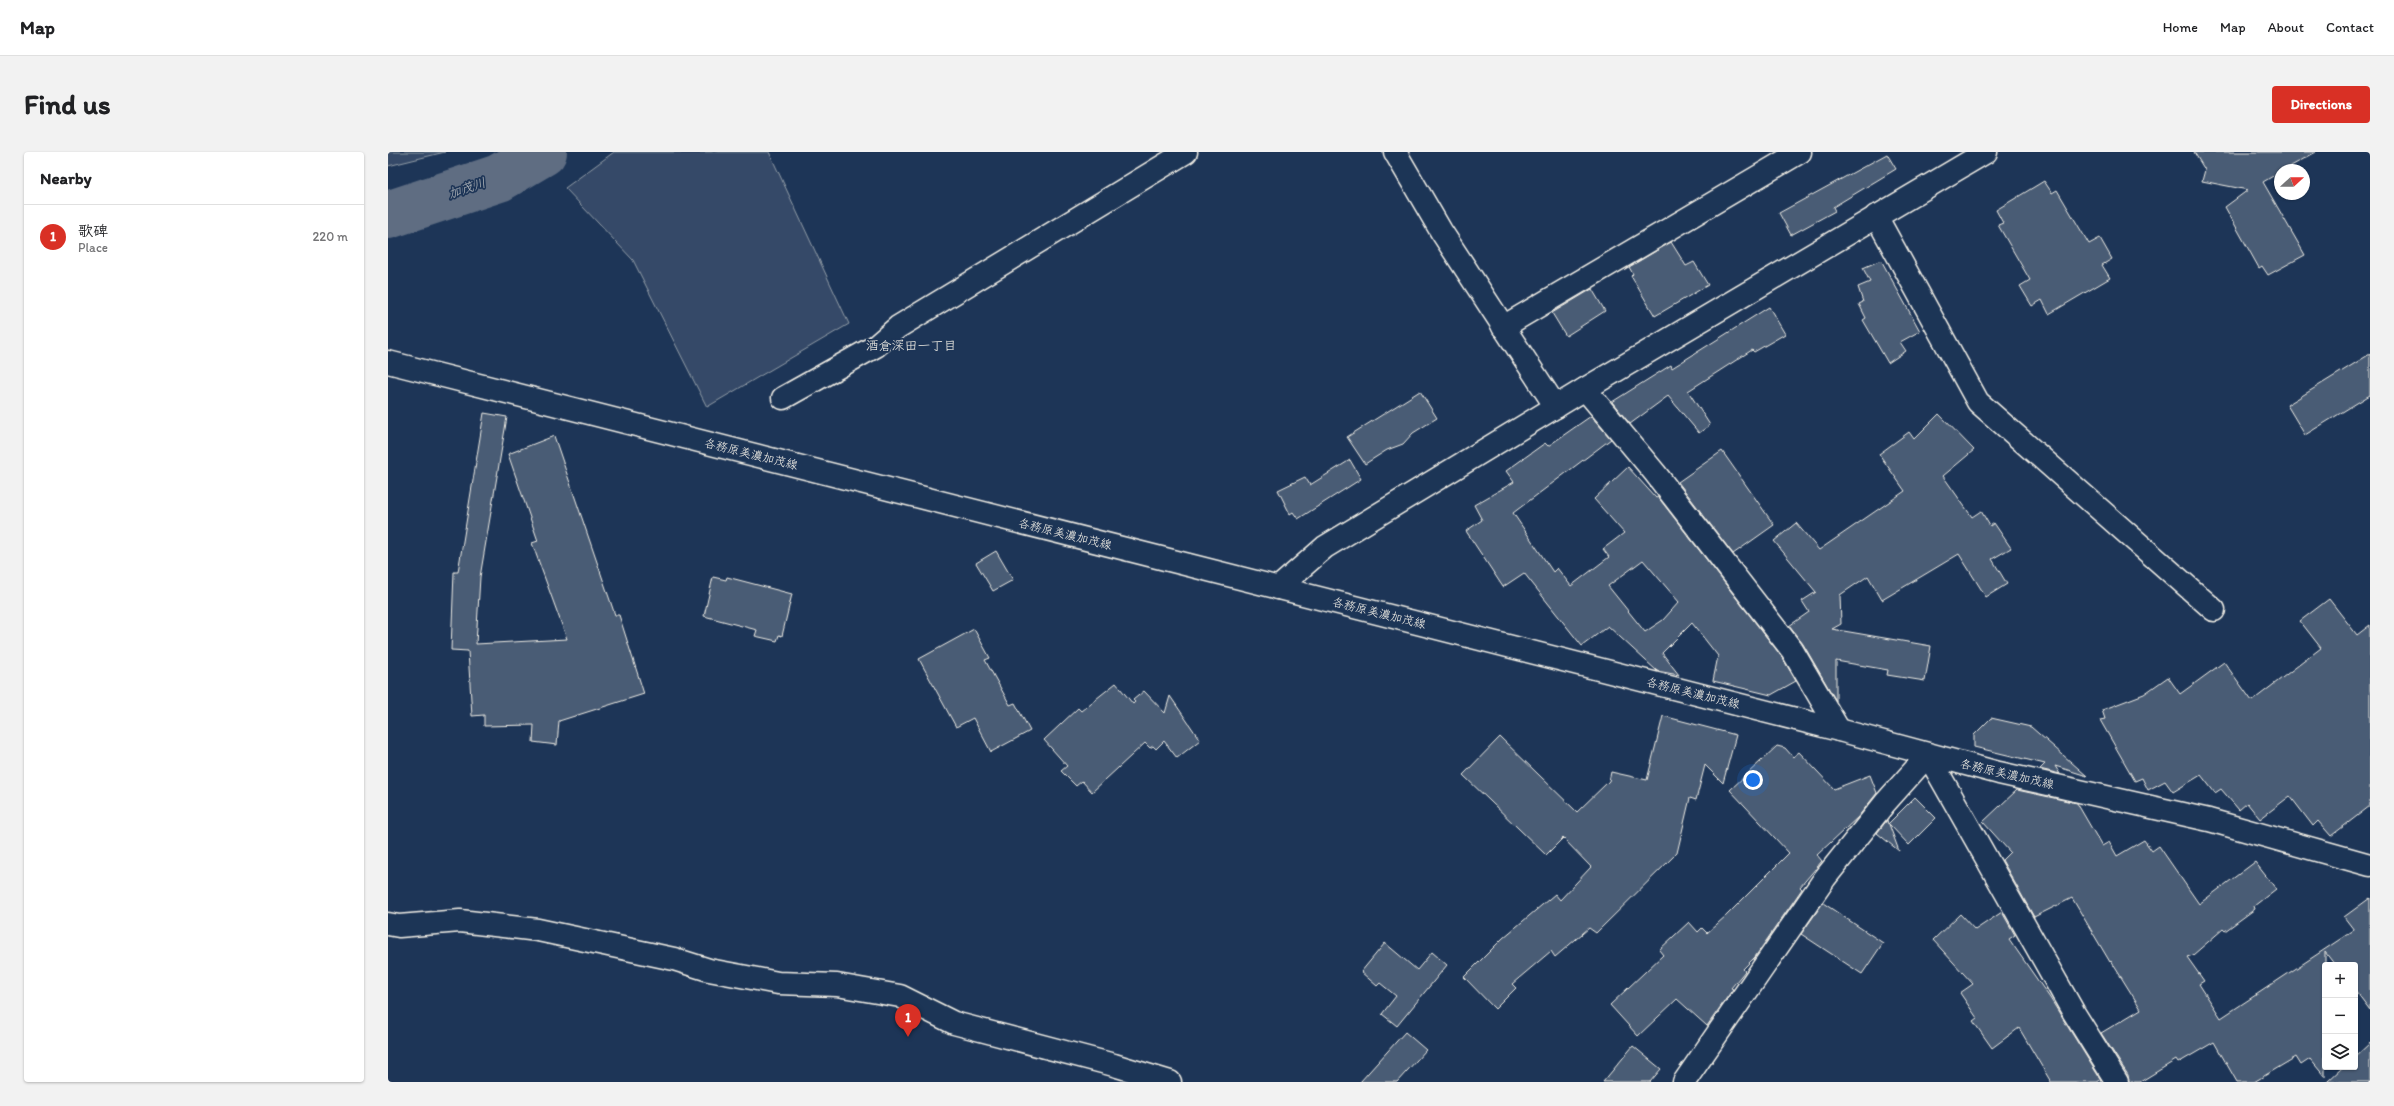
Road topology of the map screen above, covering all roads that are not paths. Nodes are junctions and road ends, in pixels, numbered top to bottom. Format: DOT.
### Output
graph roads {
  1 [pos="1186,152"];
  2 [pos="1395,152"];
  3 [pos="1800,152"];
  4 [pos="1986,152"];
  5 [pos="1876,216"];
  6 [pos="1503,327"];
  7 [pos="388,362"];
  8 [pos="1585,389"];
  9 [pos="783,398"];
  10 [pos="1556,408"];
  11 [pos="1278,588"];
  12 [pos="2214,610"];
  13 [pos="1839,730"];
  14 [pos="1928,755"];
  15 [pos="2370,865"];
  16 [pos="388,924"];
  17 [pos="1170,1082"];
  18 [pos="1684,1082"];
  19 [pos="2116,1082"];
  1 -- 9 [label="street"];
  2 -- 6 [label="street"];
  3 -- 6 [label="street"];
  4 -- 5 [label="street"];
  5 -- 8 [label="street"];
  5 -- 12 [label="street"];
  6 -- 10 [label="street"];
  7 -- 11 [label="street, 各務原美濃加茂線"];
  8 -- 10 [label="street"];
  8 -- 13 [label="street"];
  10 -- 11 [label="street"];
  11 -- 13 [label="street, 各務原美濃加茂線"];
  13 -- 14 [label="street, 各務原美濃加茂線"];
  14 -- 15 [label="street, 各務原美濃加茂線"];
  14 -- 18 [label="street"];
  14 -- 19 [label="street"];
  16 -- 17 [label="street"];
}
